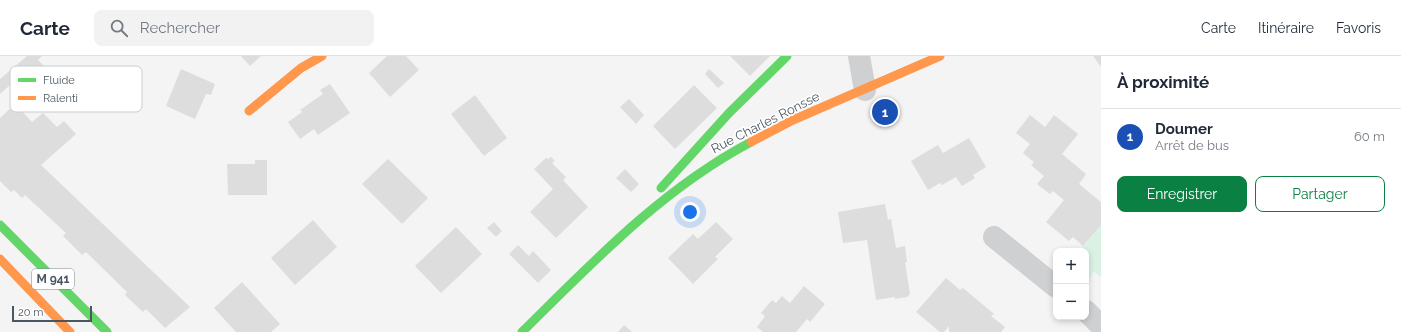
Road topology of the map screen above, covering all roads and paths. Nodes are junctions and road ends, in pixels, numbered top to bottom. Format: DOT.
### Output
graph roads {
  1 [pos="322,56"];
  2 [pos="787,56"];
  3 [pos="859,56"];
  4 [pos="933,57"];
  5 [pos="865,90"];
  6 [pos="249,111"];
  7 [pos="0,225"];
  8 [pos="994,237"];
  9 [pos="618,239"];
  10 [pos="0,259"];
  11 [pos="1053,285"];
  12 [pos="1089,314"];
  13 [pos="1101,326"];
  14 [pos="70,332"];
  15 [pos="107,332"];
  16 [pos="522,332"];
  1 -- 6 [label="main road"];
  2 -- 9 [label="main road, Rue Charles Ronsse"];
  3 -- 5 [label="street"];
  4 -- 5 [label="main road, Rue Charles Ronsse"];
  5 -- 9 [label="main road, Rue Charles Ronsse"];
  7 -- 15 [label="main road, M 941"];
  8 -- 11 [label="street"];
  9 -- 16 [label="main road, Rue Charles Ronsse"];
  10 -- 14 [label="main road, M 941"];
  12 -- 13 [label="street"];
}
